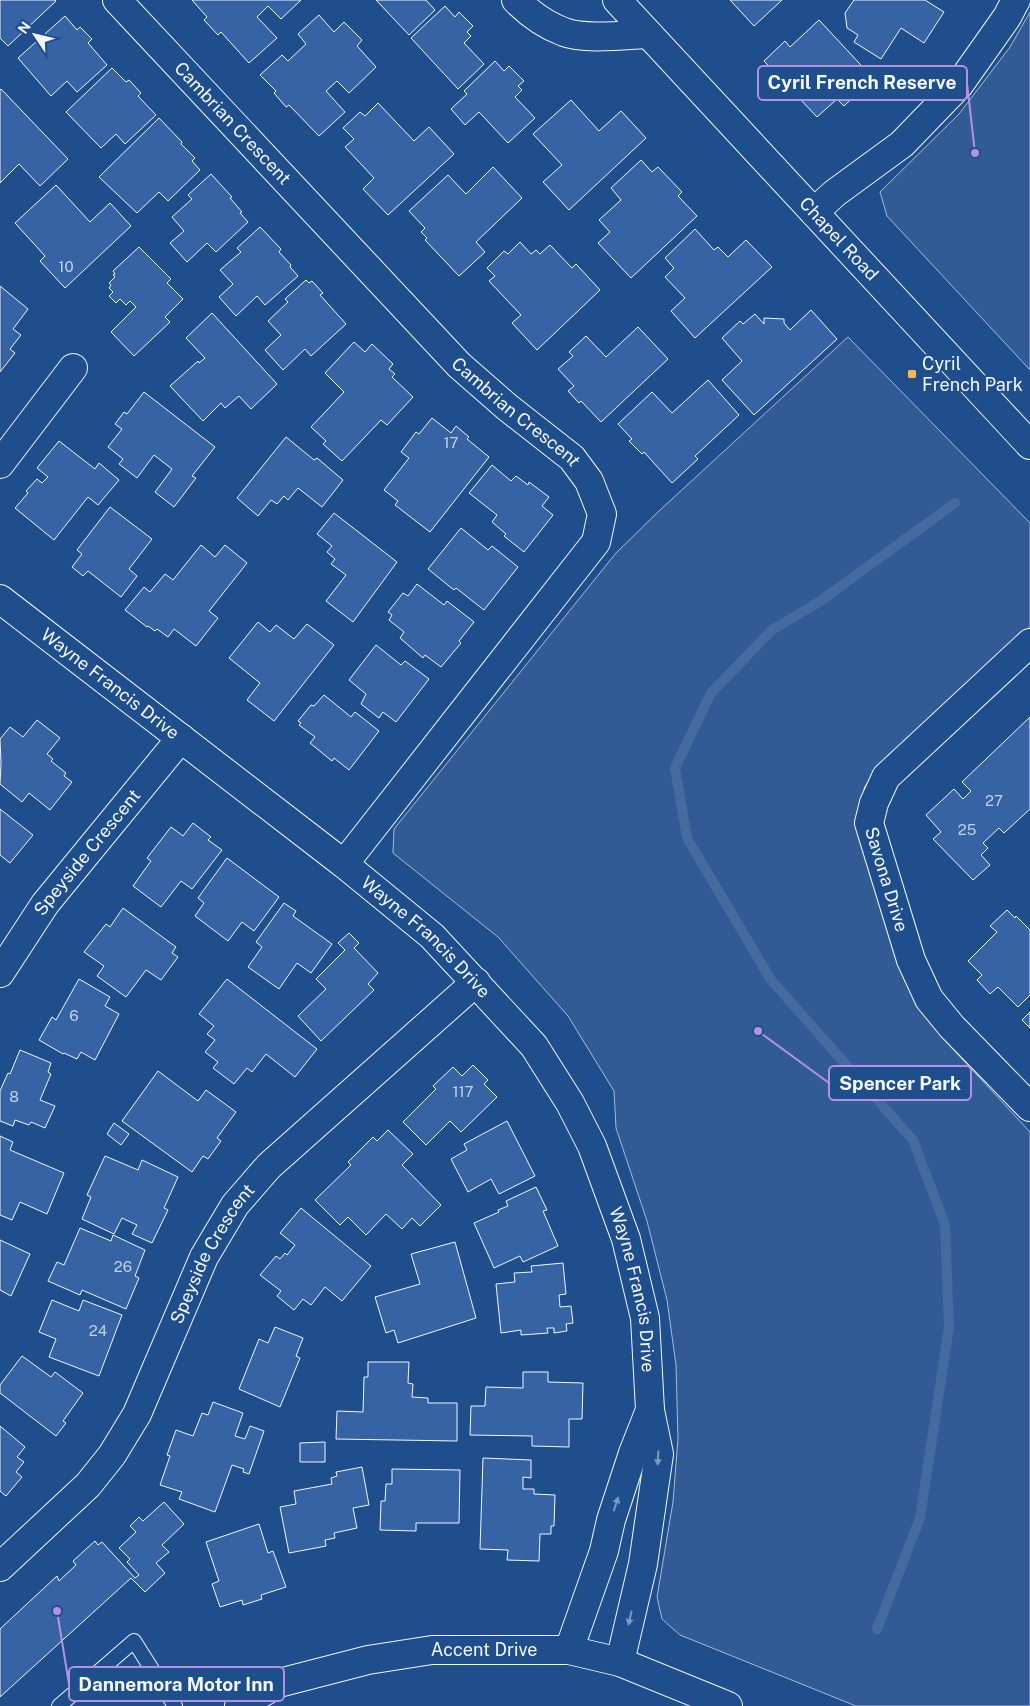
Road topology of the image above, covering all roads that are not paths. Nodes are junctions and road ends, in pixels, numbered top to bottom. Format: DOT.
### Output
graph roads {
  1 [pos="117,0"];
  2 [pos="516,0"];
  3 [pos="617,0"];
  4 [pos="1016,0"];
  5 [pos="648,34"];
  6 [pos="814,212"];
  7 [pos="73,368"];
  8 [pos="1030,444"];
  9 [pos="0,464"];
  10 [pos="0,599"];
  11 [pos="1030,643"];
  12 [pos="181,738"];
  13 [pos="344,864"];
  14 [pos="0,973"];
  15 [pos="476,982"];
  16 [pos="1030,1107"];
  17 [pos="650,1410"];
  18 [pos="0,1567"];
  19 [pos="569,1650"];
  20 [pos="620,1662"];
  21 [pos="59,1706"];
  22 [pos="175,1706"];
  23 [pos="239,1706"];
  24 [pos="728,1706"];
  1 -- 13 [label="street, Cambrian Crescent"];
  2 -- 5 [label="street"];
  3 -- 5 [label="street, Chapel Road"];
  4 -- 6 [label="street"];
  5 -- 6 [label="street, Chapel Road"];
  6 -- 8 [label="street, Chapel Road"];
  7 -- 9 [label="street"];
  10 -- 12 [label="street, Wayne Francis Drive"];
  11 -- 16 [label="street, Savona Drive"];
  12 -- 13 [label="street, Wayne Francis Drive"];
  12 -- 14 [label="street, Speyside Crescent"];
  13 -- 15 [label="street, Wayne Francis Drive"];
  15 -- 17 [label="street, Wayne Francis Drive"];
  15 -- 18 [label="street, Speyside Crescent"];
  19 -- 17 [label="street, Wayne Francis Drive, one-way"];
  17 -- 20 [label="street, Wayne Francis Drive, one-way"];
  19 -- 20 [label="street, Accent Drive"];
  19 -- 23 [label="street, Accent Drive"];
  20 -- 24 [label="street, Accent Drive"];
  21 -- 22 [label="lane"];
}
